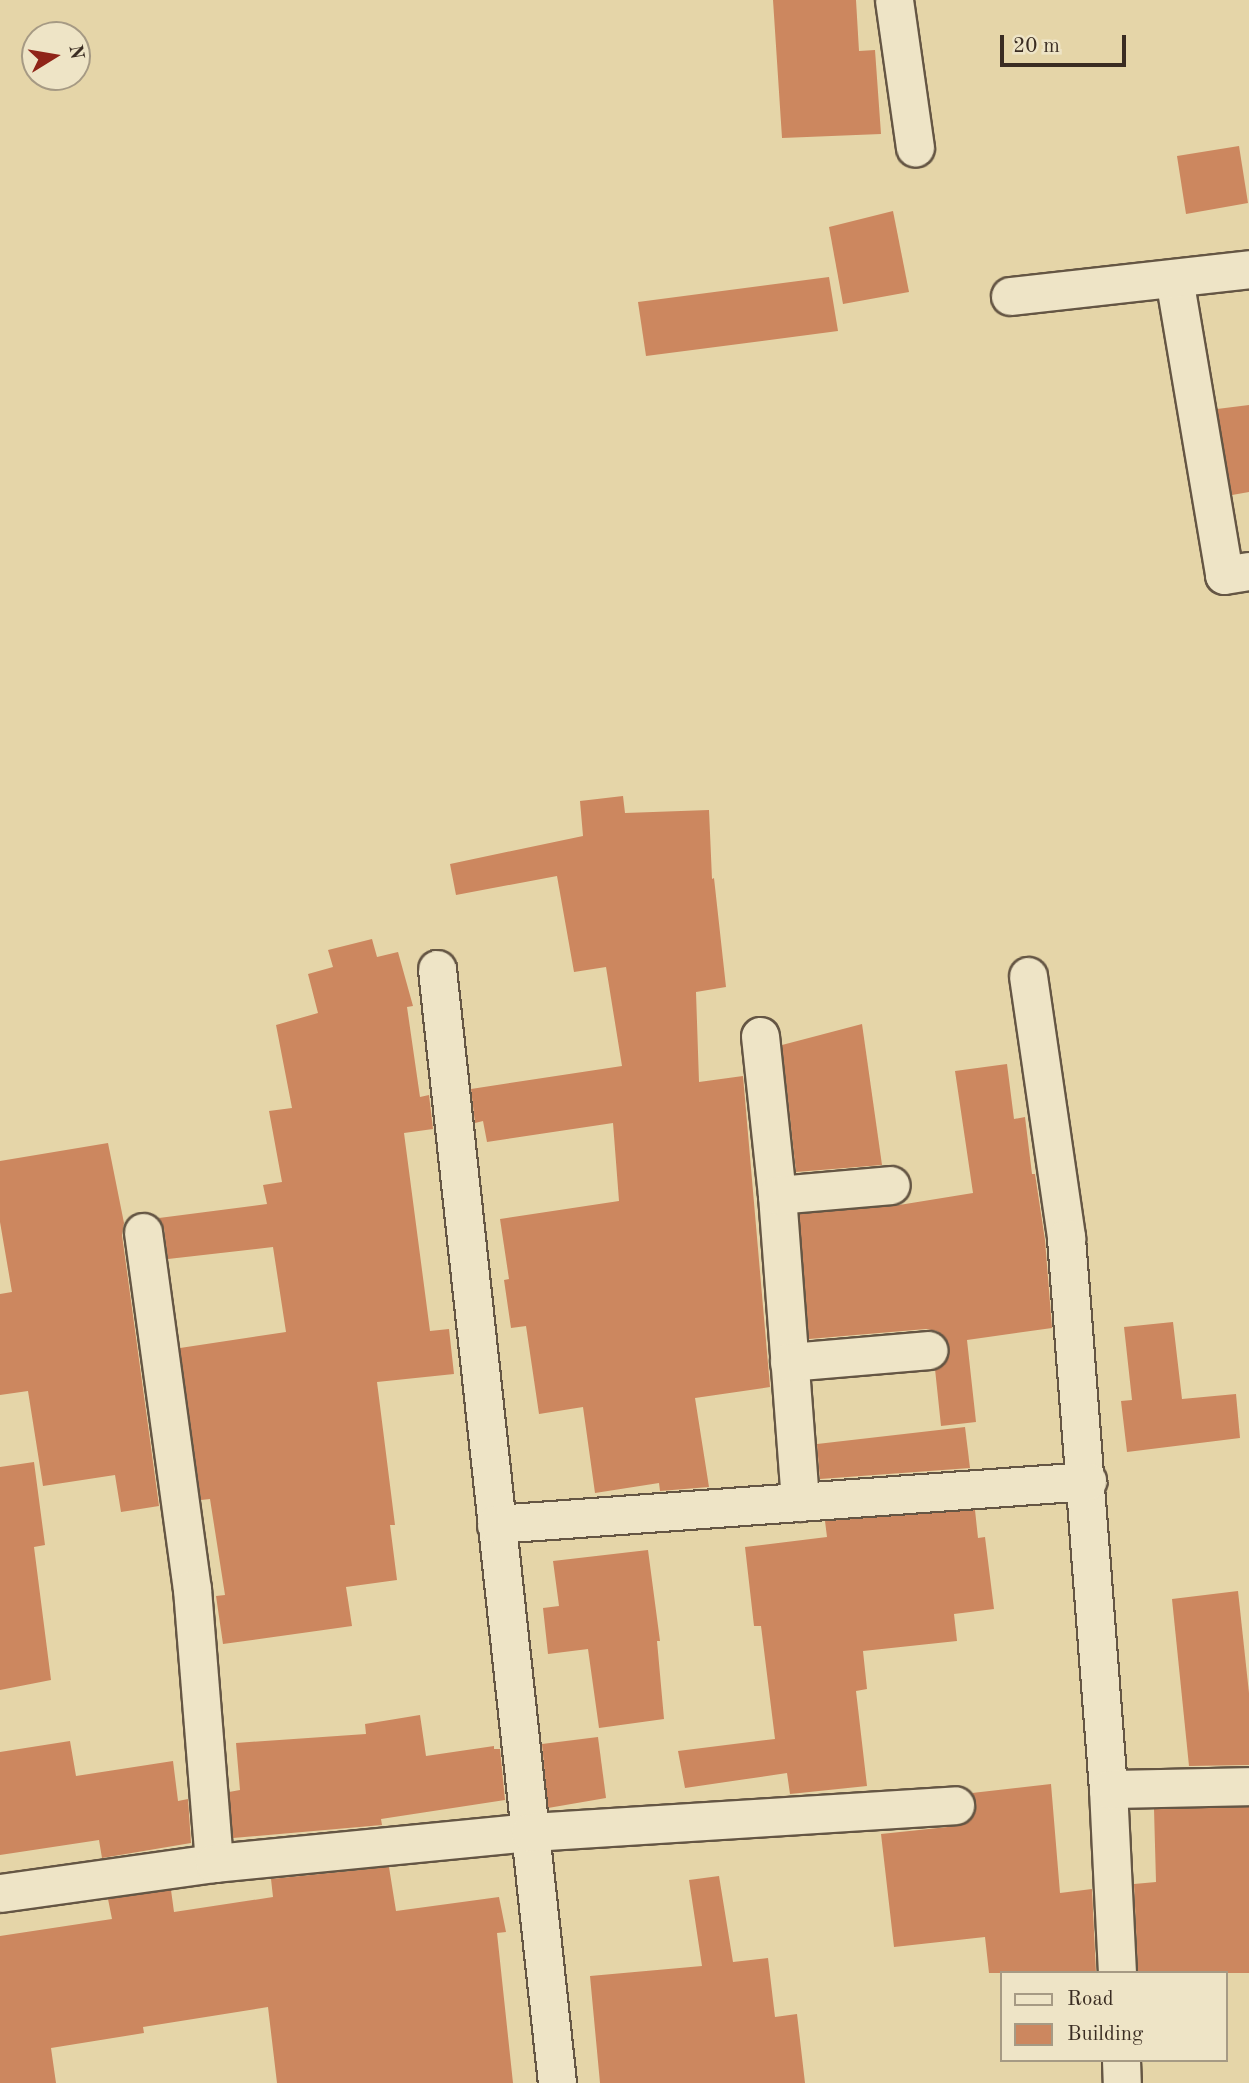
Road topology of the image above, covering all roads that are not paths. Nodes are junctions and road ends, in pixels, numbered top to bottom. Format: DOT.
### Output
graph roads {
  1 [pos="894,0"];
  2 [pos="915,148"];
  3 [pos="1249,269"];
  4 [pos="1174,278"];
  5 [pos="1010,296"];
  6 [pos="1249,571"];
  7 [pos="437,969"];
  8 [pos="1028,976"];
  9 [pos="760,1037"];
  10 [pos="891,1185"];
  11 [pos="777,1195"];
  12 [pos="143,1232"];
  13 [pos="928,1350"];
  14 [pos="789,1362"];
  15 [pos="1087,1481"];
  16 [pos="800,1502"];
  17 [pos="496,1524"];
  18 [pos="1249,1786"];
  19 [pos="1108,1789"];
  20 [pos="955,1805"];
  21 [pos="530,1832"];
  22 [pos="214,1863"];
  23 [pos="0,1893"];
  24 [pos="1117,1971"];
  25 [pos="1121,2062"];
  26 [pos="557,2083"];
  27 [pos="1122,2083"];
  1 -- 2 [label="street"];
  3 -- 4 [label="street"];
  4 -- 5 [label="street"];
  4 -- 6 [label="street"];
  7 -- 17 [label="street"];
  8 -- 15 [label="street"];
  9 -- 11 [label="street"];
  10 -- 11 [label="street"];
  11 -- 14 [label="street"];
  12 -- 22 [label="street"];
  13 -- 14 [label="street"];
  14 -- 16 [label="street"];
  15 -- 16 [label="street"];
  15 -- 19 [label="street"];
  16 -- 17 [label="street"];
  17 -- 21 [label="street"];
  18 -- 19 [label="street"];
  19 -- 24 [label="street"];
  20 -- 21 [label="street"];
  21 -- 22 [label="street"];
  21 -- 26 [label="street"];
  22 -- 23 [label="street"];
  25 -- 27 [label="street"];
}
